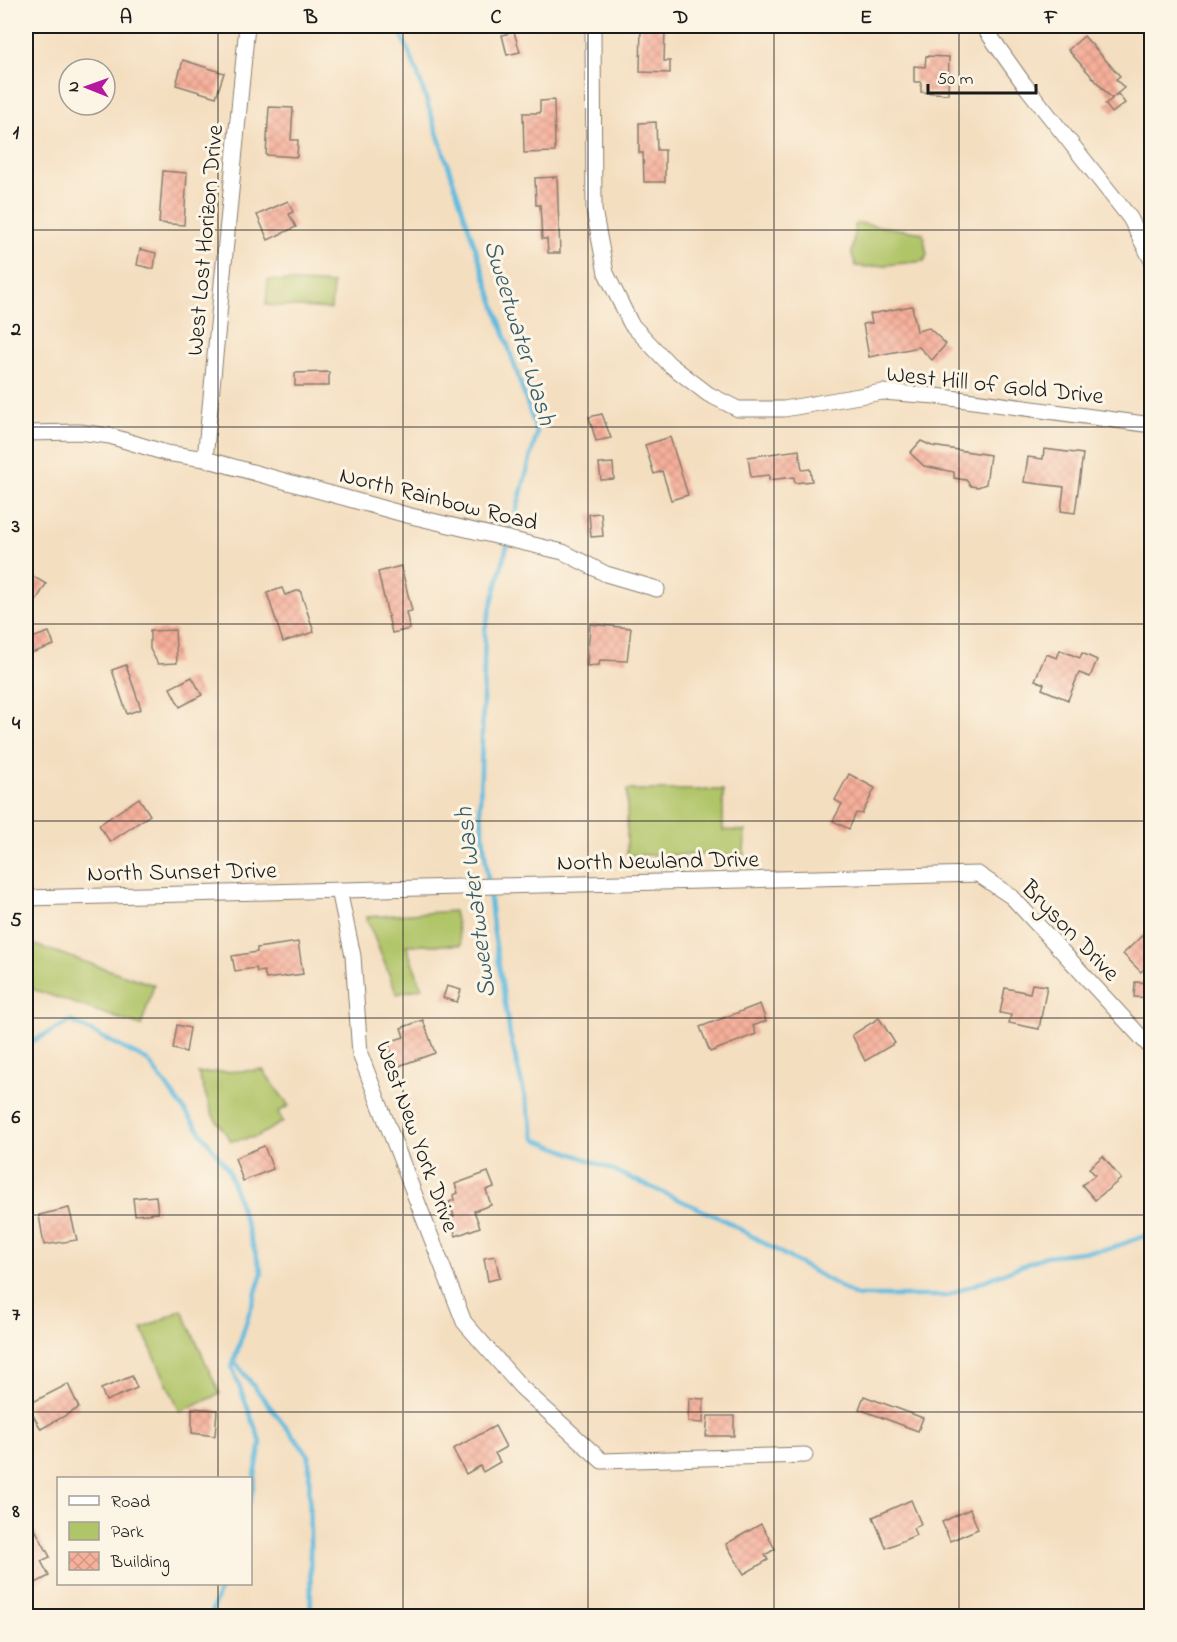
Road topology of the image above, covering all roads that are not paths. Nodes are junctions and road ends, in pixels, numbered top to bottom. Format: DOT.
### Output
graph roads {
  1 [pos="247,26"];
  2 [pos="593,26"];
  3 [pos="983,26"];
  4 [pos="1152,261"];
  5 [pos="1152,425"];
  6 [pos="26,433"];
  7 [pos="206,459"];
  8 [pos="657,589"];
  9 [pos="978,874"];
  10 [pos="339,890"];
  11 [pos="26,898"];
  12 [pos="1152,1049"];
  13 [pos="805,1455"];
  1 -- 7 [label="street, West Lost Horizon Drive"];
  2 -- 5 [label="street, West Hill of Gold Drive"];
  3 -- 4 [label="street"];
  6 -- 7 [label="street, North Rainbow Road"];
  7 -- 8 [label="street, North Rainbow Road"];
  9 -- 10 [label="street, North Newland Drive"];
  9 -- 12 [label="street, Bryson Drive"];
  10 -- 11 [label="street, North Sunset Drive"];
  10 -- 13 [label="street, West New York Drive"];
}
